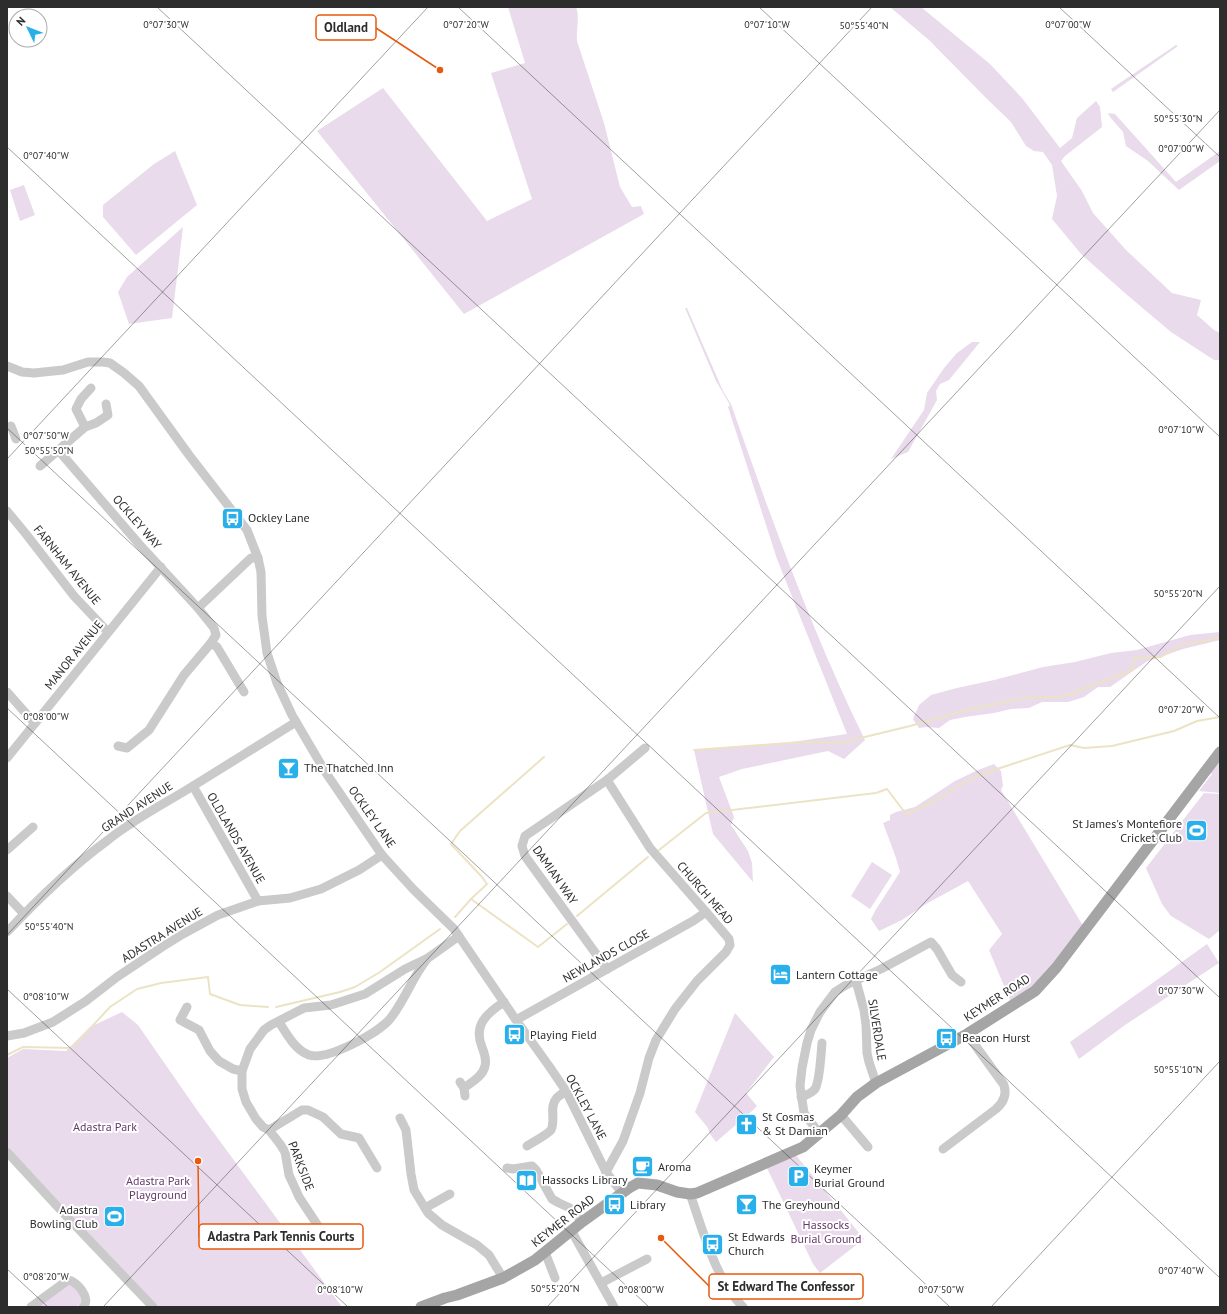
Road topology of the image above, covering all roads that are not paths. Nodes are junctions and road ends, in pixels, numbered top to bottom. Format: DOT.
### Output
graph roads {
  1 [pos="7,366"];
  2 [pos="91,388"];
  3 [pos="106,404"];
  4 [pos="85,427"];
  5 [pos="8,428"];
  6 [pos="16,439"];
  7 [pos="59,451"];
  8 [pos="40,466"];
  9 [pos="7,511"];
  10 [pos="258,558"];
  11 [pos="161,568"];
  12 [pos="198,608"];
  13 [pos="108,632"];
  14 [pos="211,643"];
  15 [pos="7,692"];
  16 [pos="244,692"];
  17 [pos="296,722"];
  18 [pos="35,723"];
  19 [pos="118,746"];
  20 [pos="645,748"];
  21 [pos="1220,752"];
  22 [pos="7,758"];
  23 [pos="607,780"];
  24 [pos="193,786"];
  25 [pos="33,827"];
  26 [pos="7,850"];
  27 [pos="382,855"];
  28 [pos="7,896"];
  29 [pos="258,902"];
  30 [pos="706,912"];
  31 [pos="24,914"];
  32 [pos="7,932"];
  33 [pos="459,936"];
  34 [pos="428,958"];
  35 [pos="608,969"];
  36 [pos="856,981"];
  37 [pos="961,982"];
  38 [pos="504,1002"];
  39 [pos="186,1007"];
  40 [pos="516,1020"];
  41 [pos="279,1022"];
  42 [pos="967,1034"];
  43 [pos="7,1036"];
  44 [pos="822,1043"];
  45 [pos="242,1071"];
  46 [pos="876,1083"];
  47 [pos="463,1089"];
  48 [pos="566,1091"];
  49 [pos="801,1097"];
  50 [pos="841,1114"];
  51 [pos="400,1118"];
  52 [pos="269,1130"];
  53 [pos="819,1133"];
  54 [pos="527,1146"];
  55 [pos="868,1147"];
  56 [pos="943,1148"];
  57 [pos="7,1152"];
  58 [pos="377,1168"];
  59 [pos="507,1168"];
  60 [pos="606,1172"];
  61 [pos="622,1193"];
  62 [pos="450,1194"];
  63 [pos="690,1194"];
  64 [pos="425,1208"];
  65 [pos="582,1222"];
  66 [pos="571,1230"];
  67 [pos="322,1232"];
  68 [pos="545,1252"];
  69 [pos="647,1259"];
  70 [pos="502,1278"];
  71 [pos="555,1278"];
  72 [pos="601,1283"];
  73 [pos="31,1307"];
  74 [pos="83,1307"];
  75 [pos="153,1307"];
  76 [pos="421,1307"];
  77 [pos="614,1307"];
  78 [pos="743,1307"];
  1 -- 10 [label="street, OCKLEY LANE"];
  2 -- 4 [label="street"];
  3 -- 4 [label="street"];
  4 -- 7 [label="street"];
  5 -- 6 [label="street"];
  7 -- 8 [label="street"];
  7 -- 11 [label="street, OCKLEY WAY"];
  9 -- 13 [label="street, FARNHAM AVENUE"];
  10 -- 12 [label="street"];
  10 -- 17 [label="street, OCKLEY LANE"];
  11 -- 12 [label="street, OCKLEY WAY"];
  11 -- 13 [label="street, MANOR AVENUE"];
  12 -- 14 [label="street, OCKLEY WAY"];
  13 -- 18 [label="street, MANOR AVENUE"];
  14 -- 16 [label="street"];
  14 -- 19 [label="street"];
  15 -- 18 [label="street"];
  17 -- 24 [label="street, GRAND AVENUE"];
  17 -- 27 [label="street, OCKLEY LANE"];
  18 -- 22 [label="street, MANOR AVENUE"];
  20 -- 23 [label="street, DAMIAN WAY"];
  21 -- 42 [label="main road, KEYMER ROAD"];
  23 -- 30 [label="street, CHURCH MEAD"];
  23 -- 35 [label="street, DAMIAN WAY"];
  24 -- 29 [label="street, OLDLANDS AVENUE"];
  24 -- 31 [label="street, GRAND AVENUE"];
  25 -- 26 [label="street"];
  27 -- 29 [label="street, ADASTRA AVENUE"];
  27 -- 33 [label="street, OCKLEY LANE"];
  28 -- 31 [label="street"];
  29 -- 43 [label="street, ADASTRA AVENUE"];
  30 -- 35 [label="street, NEWLANDS CLOSE"];
  30 -- 60 [label="street, CHURCH MEAD"];
  31 -- 32 [label="street, GRAND AVENUE"];
  33 -- 34 [label="street"];
  33 -- 38 [label="street, OCKLEY LANE"];
  34 -- 41 [label="street"];
  34 -- 41 [label="street"];
  35 -- 40 [label="street, NEWLANDS CLOSE"];
  36 -- 37 [label="street"];
  36 -- 46 [label="street, SILVERDALE"];
  36 -- 49 [label="street"];
  38 -- 40 [label="street, OCKLEY LANE"];
  38 -- 47 [label="street"];
  39 -- 45 [label="street"];
  40 -- 48 [label="street, OCKLEY LANE"];
  41 -- 45 [label="street"];
  42 -- 46 [label="main road, KEYMER ROAD"];
  42 -- 56 [label="street"];
  44 -- 49 [label="street"];
  45 -- 52 [label="street, PARKSIDE"];
  46 -- 50 [label="main road, KEYMER ROAD"];
  48 -- 54 [label="street"];
  48 -- 60 [label="street, OCKLEY LANE"];
  49 -- 53 [label="street"];
  50 -- 53 [label="main road, KEYMER ROAD"];
  50 -- 55 [label="street"];
  51 -- 64 [label="street"];
  52 -- 58 [label="street"];
  52 -- 67 [label="street, PARKSIDE"];
  53 -- 63 [label="main road, KEYMER ROAD"];
  57 -- 75 [label="street"];
  59 -- 65 [label="street"];
  60 -- 61 [label="street, OCKLEY LANE"];
  61 -- 63 [label="main road, KEYMER ROAD"];
  61 -- 65 [label="main road, KEYMER ROAD"];
  62 -- 64 [label="street"];
  63 -- 78 [label="street"];
  64 -- 70 [label="street"];
  65 -- 66 [label="main road, KEYMER ROAD"];
  66 -- 68 [label="main road, KEYMER ROAD"];
  66 -- 72 [label="street"];
  68 -- 70 [label="main road, KEYMER ROAD"];
  68 -- 71 [label="street"];
  69 -- 72 [label="street"];
  70 -- 76 [label="main road, KEYMER ROAD"];
  72 -- 77 [label="street"];
  73 -- 74 [label="street"];
}
